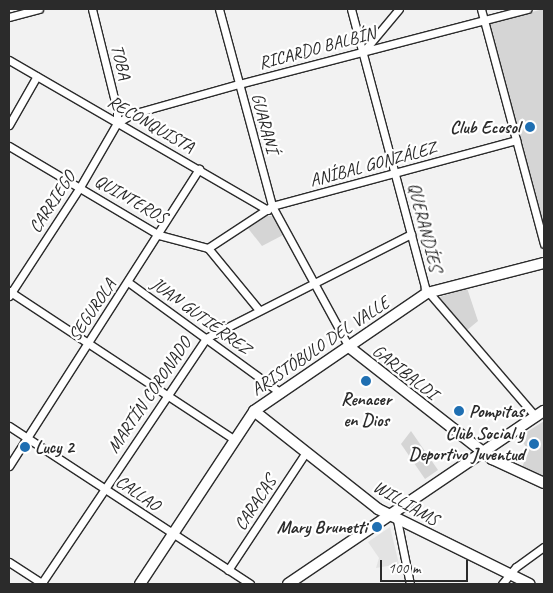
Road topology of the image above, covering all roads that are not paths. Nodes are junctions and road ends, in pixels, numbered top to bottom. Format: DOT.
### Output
graph roads {
  1 [pos="39,9"];
  2 [pos="92,9"];
  3 [pos="219,9"];
  4 [pos="351,9"];
  5 [pos="399,9"];
  6 [pos="481,9"];
  7 [pos="527,9"];
  8 [pos="9,17"];
  9 [pos="484,20"];
  10 [pos="362,52"];
  11 [pos="9,60"];
  12 [pos="37,76"];
  13 [pos="239,84"];
  14 [pos="117,123"];
  15 [pos="9,125"];
  16 [pos="516,140"];
  17 [pos="9,146"];
  18 [pos="199,169"];
  19 [pos="396,174"];
  20 [pos="80,187"];
  21 [pos="269,208"];
  22 [pos="276,216"];
  23 [pos="410,234"];
  24 [pos="159,235"];
  25 [pos="544,244"];
  26 [pos="208,248"];
  27 [pos="544,263"];
  28 [pos="128,282"];
  29 [pos="311,282"];
  30 [pos="9,293"];
  31 [pos="427,293"];
  32 [pos="259,310"];
  33 [pos="206,338"];
  34 [pos="88,343"];
  35 [pos="349,347"];
  36 [pos="281,393"];
  37 [pos="166,394"];
  38 [pos="254,411"];
  39 [pos="540,414"];
  40 [pos="9,426"];
  41 [pos="27,438"];
  42 [pos="236,440"];
  43 [pos="306,452"];
  44 [pos="483,452"];
  45 [pos="9,466"];
  46 [pos="544,483"];
  47 [pos="104,488"];
  48 [pos="393,518"];
  49 [pos="172,534"];
  50 [pos="544,548"];
  51 [pos="9,562"];
  52 [pos="228,570"];
  53 [pos="509,574"];
  54 [pos="42,584"];
  55 [pos="140,584"];
  56 [pos="250,584"];
  57 [pos="288,584"];
  58 [pos="410,584"];
  59 [pos="502,584"];
  60 [pos="530,584"];
  1 -- 8 [label="street"];
  2 -- 14 [label="street, TOBA"];
  3 -- 13 [label="street, GUARANÍ"];
  4 -- 10 [label="street, QUERANDÍES"];
  5 -- 10 [label="street"];
  6 -- 9 [label="street"];
  7 -- 9 [label="street, RICARDO BALBÍN"];
  9 -- 10 [label="street, RICARDO BALBÍN"];
  9 -- 16 [label="street"];
  10 -- 13 [label="street, RICARDO BALBÍN"];
  10 -- 19 [label="street, QUERANDÍES"];
  11 -- 12 [label="street, RECONQUISTA"];
  12 -- 14 [label="street, RECONQUISTA"];
  12 -- 15 [label="street"];
  13 -- 14 [label="street, RICARDO BALBÍN"];
  13 -- 21 [label="street, GUARANÍ"];
  14 -- 18 [label="street, RECONQUISTA"];
  14 -- 20 [label="street, CARRIEGO"];
  16 -- 19 [label="street, ANÍBAL GONZÁLEZ"];
  16 -- 25 [label="street"];
  17 -- 20 [label="street, QUINTEROS"];
  18 -- 21 [label="street, RECONQUISTA"];
  18 -- 24 [label="street, SEGUROLA"];
  19 -- 21 [label="street, ANÍBAL GONZÁLEZ"];
  19 -- 23 [label="street, QUERANDÍES"];
  20 -- 24 [label="street, QUINTEROS"];
  20 -- 30 [label="street, CARRIEGO"];
  21 -- 22 [label="street, GUARANÍ"];
  21 -- 26 [label="street"];
  22 -- 29 [label="street, GARIBALDI"];
  23 -- 29 [label="street, MARTÍN CORONADO"];
  23 -- 31 [label="street, QUERANDÍES"];
  24 -- 26 [label="street, QUINTEROS"];
  24 -- 28 [label="street, SEGUROLA"];
  26 -- 32 [label="street"];
  27 -- 31 [label="street, ARISTÓBULO DEL VALLE"];
  28 -- 33 [label="street, JUAN GUTIÉRREZ"];
  28 -- 34 [label="street, SEGUROLA"];
  29 -- 32 [label="street, MARTÍN CORONADO"];
  29 -- 35 [label="street, GARIBALDI"];
  30 -- 34 [label="street"];
  31 -- 35 [label="street, ARISTÓBULO DEL VALLE"];
  31 -- 39 [label="street, QUERANDÍES"];
  32 -- 33 [label="street, MARTÍN CORONADO"];
  33 -- 36 [label="street, JUAN GUTIÉRREZ"];
  33 -- 37 [label="street, MARTÍN CORONADO"];
  34 -- 37 [label="street"];
  34 -- 41 [label="street, SEGUROLA"];
  35 -- 36 [label="street, ARISTÓBULO DEL VALLE"];
  35 -- 44 [label="street, GARIBALDI"];
  36 -- 38 [label="street, ARISTÓBULO DEL VALLE"];
  37 -- 42 [label="street"];
  37 -- 47 [label="street, MARTÍN CORONADO"];
  38 -- 42 [label="street, ARISTÓBULO DEL VALLE"];
  38 -- 43 [label="street, WILLIAMS"];
  39 -- 44 [label="street"];
  40 -- 41 [label="street, CALLAO"];
  41 -- 45 [label="street, SEGUROLA"];
  41 -- 47 [label="street, CALLAO"];
  42 -- 49 [label="street, ARISTÓBULO DEL VALLE"];
  43 -- 48 [label="street, WILLIAMS"];
  43 -- 52 [label="street, CARACAS"];
  44 -- 46 [label="street, GARIBALDI"];
  44 -- 48 [label="street"];
  47 -- 49 [label="street, CALLAO"];
  47 -- 54 [label="street, MARTÍN CORONADO"];
  48 -- 53 [label="street, WILLIAMS"];
  48 -- 57 [label="street"];
  48 -- 58 [label="street"];
  49 -- 52 [label="street, CALLAO"];
  49 -- 55 [label="street, ARISTÓBULO DEL VALLE"];
  50 -- 53 [label="street"];
  51 -- 54 [label="street"];
  52 -- 56 [label="street, CALLAO"];
  53 -- 59 [label="street"];
  53 -- 60 [label="street, WILLIAMS"];
}
